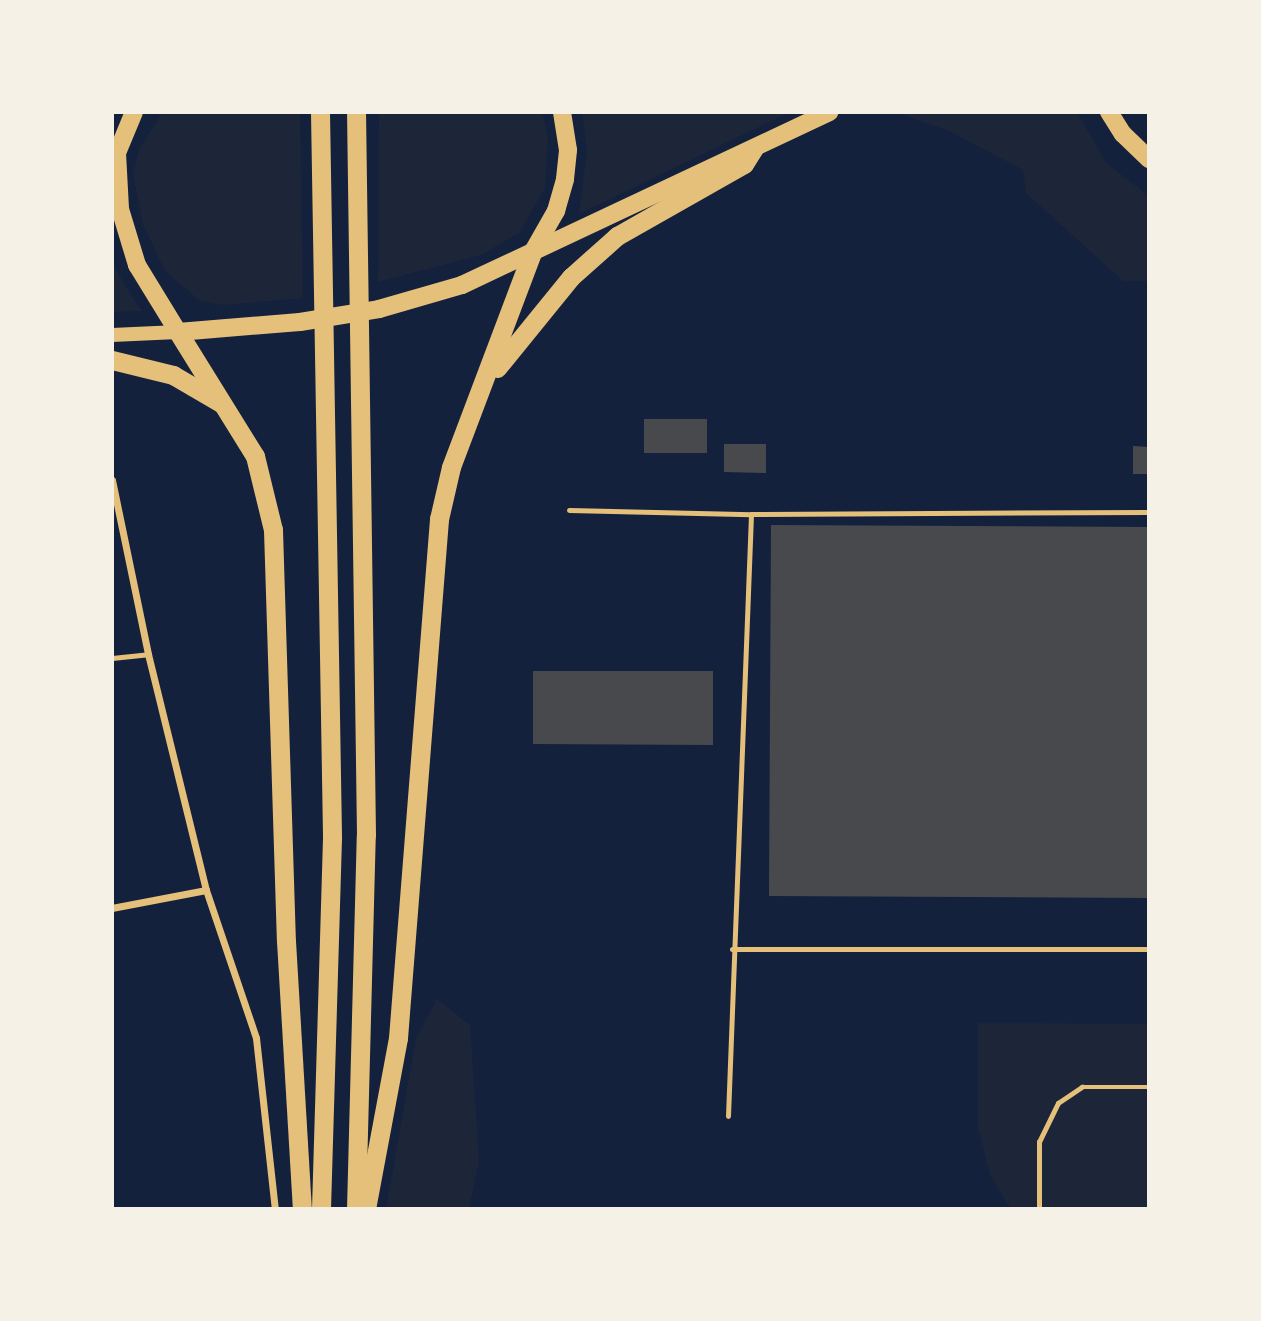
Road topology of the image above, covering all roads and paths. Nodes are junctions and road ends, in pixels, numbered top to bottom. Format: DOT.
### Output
graph roads {
  1 [pos="134,112"];
  2 [pos="320,112"];
  3 [pos="356,112"];
  4 [pos="562,112"];
  5 [pos="829,112"];
  6 [pos="1110,112"];
  7 [pos="754,148"];
  8 [pos="1149,159"];
  9 [pos="531,256"];
  10 [pos="178,331"];
  11 [pos="112,335"];
  12 [pos="112,360"];
  13 [pos="225,405"];
  14 [pos="474,405"];
  15 [pos="112,480"];
  16 [pos="569,510"];
  17 [pos="1149,512"];
  18 [pos="751,514"];
  19 [pos="148,654"];
  20 [pos="112,657"];
  21 [pos="206,890"];
  22 [pos="112,908"];
  23 [pos="732,949"];
  24 [pos="1149,949"];
  25 [pos="1149,1087"];
  26 [pos="728,1116"];
  27 [pos="275,1209"];
  28 [pos="302,1209"];
  29 [pos="321,1209"];
  30 [pos="356,1209"];
  31 [pos="366,1209"];
  32 [pos="1039,1209"];
  1 -- 10 [label="main road"];
  2 -- 29 [label="highway"];
  3 -- 30 [label="highway"];
  4 -- 9 [label="main road"];
  5 -- 7 [label="main road"];
  6 -- 8 [label="main road"];
  7 -- 9 [label="main road"];
  7 -- 14 [label="highway"];
  9 -- 10 [label="main road"];
  9 -- 14 [label="highway"];
  10 -- 11 [label="main road"];
  10 -- 13 [label="highway"];
  12 -- 13 [label="highway"];
  13 -- 28 [label="highway"];
  14 -- 31 [label="highway"];
  15 -- 19 [label="street"];
  16 -- 18 [label="lane"];
  17 -- 18 [label="lane"];
  18 -- 23 [label="lane"];
  19 -- 20 [label="lane"];
  19 -- 21 [label="street"];
  21 -- 22 [label="street"];
  21 -- 27 [label="street"];
  23 -- 24 [label="lane"];
  23 -- 26 [label="lane"];
  25 -- 32 [label="path"];
}
